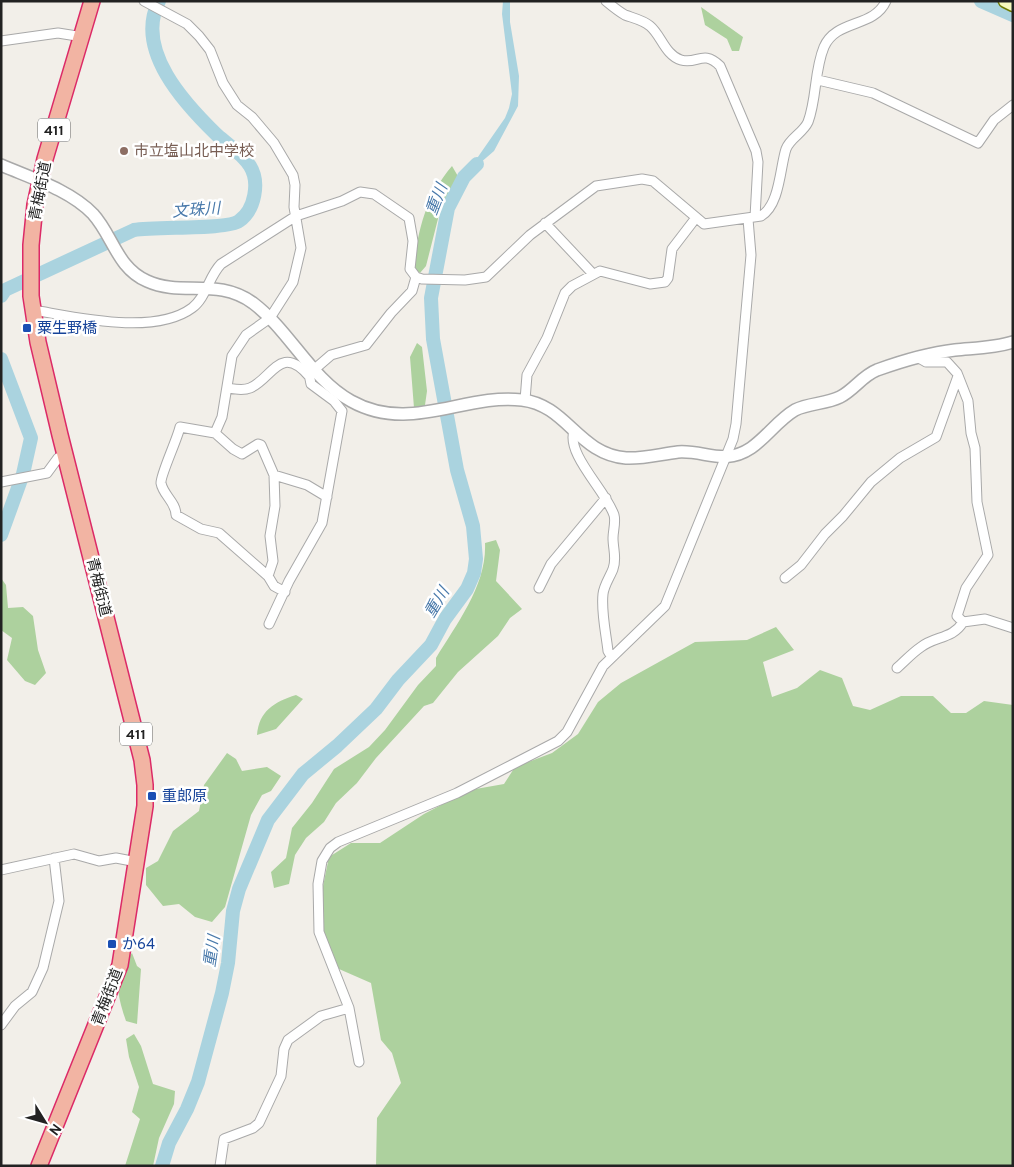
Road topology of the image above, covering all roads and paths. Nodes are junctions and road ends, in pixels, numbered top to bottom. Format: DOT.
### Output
graph roads {
  1 [pos="92,1"];
  2 [pos="606,1"];
  3 [pos="886,1"];
  4 [pos="1005,1"];
  5 [pos="146,2"];
  6 [pos="1013,5"];
  7 [pos="83,37"];
  8 [pos="1,41"];
  9 [pos="818,80"];
  10 [pos="1013,105"];
  11 [pos="1,165"];
  12 [pos="40,182"];
  13 [pos="296,216"];
  14 [pos="752,218"];
  15 [pos="695,219"];
  16 [pos="545,223"];
  17 [pos="593,274"];
  18 [pos="419,278"];
  19 [pos="206,287"];
  20 [pos="32,303"];
  21 [pos="270,318"];
  22 [pos="1013,342"];
  23 [pos="918,358"];
  24 [pos="312,372"];
  25 [pos="958,376"];
  26 [pos="226,388"];
  27 [pos="525,400"];
  28 [pos="574,431"];
  29 [pos="215,432"];
  30 [pos="65,454"];
  31 [pos="726,457"];
  32 [pos="274,476"];
  33 [pos="6,481"];
  34 [pos="327,497"];
  35 [pos="606,498"];
  36 [pos="268,576"];
  37 [pos="785,578"];
  38 [pos="539,588"];
  39 [pos="285,592"];
  40 [pos="962,622"];
  41 [pos="269,624"];
  42 [pos="1013,628"];
  43 [pos="611,656"];
  44 [pos="897,668"];
  45 [pos="54,858"];
  46 [pos="137,862"];
  47 [pos="1,870"];
  48 [pos="348,1008"];
  49 [pos="1,1025"];
  50 [pos="359,1062"];
  51 [pos="39,1166"];
  52 [pos="220,1166"];
  1 -- 7 [label="highway, 青梅街道 / 411"];
  2 -- 14 [label="street"];
  3 -- 9 [label="street"];
  4 -- 6 [label="main road"];
  5 -- 13 [label="street"];
  7 -- 8 [label="street"];
  7 -- 12 [label="highway, 青梅街道 / 411"];
  9 -- 10 [label="street"];
  9 -- 14 [label="street"];
  11 -- 12 [label="street"];
  12 -- 19 [label="street"];
  12 -- 20 [label="highway, 青梅街道 / 411"];
  13 -- 18 [label="street"];
  13 -- 19 [label="street"];
  13 -- 21 [label="street"];
  14 -- 15 [label="street"];
  14 -- 31 [label="street"];
  15 -- 16 [label="street"];
  15 -- 17 [label="street"];
  16 -- 17 [label="street"];
  16 -- 18 [label="street"];
  17 -- 27 [label="street"];
  18 -- 24 [label="street"];
  19 -- 20 [label="street"];
  19 -- 21 [label="street"];
  20 -- 30 [label="highway, 青梅街道 / 411"];
  21 -- 24 [label="street"];
  21 -- 26 [label="street"];
  22 -- 23 [label="street"];
  23 -- 25 [label="street"];
  23 -- 31 [label="street"];
  24 -- 26 [label="street"];
  24 -- 27 [label="street"];
  24 -- 34 [label="street"];
  25 -- 37 [label="street"];
  25 -- 40 [label="street"];
  26 -- 29 [label="street"];
  27 -- 28 [label="street"];
  28 -- 31 [label="street"];
  28 -- 35 [label="street"];
  29 -- 32 [label="street"];
  29 -- 36 [label="street"];
  30 -- 33 [label="street"];
  30 -- 46 [label="highway, 青梅街道 / 411"];
  31 -- 43 [label="street"];
  32 -- 34 [label="street"];
  32 -- 36 [label="street"];
  34 -- 39 [label="street"];
  35 -- 38 [label="street"];
  35 -- 43 [label="street"];
  36 -- 39 [label="street"];
  39 -- 41 [label="street"];
  40 -- 42 [label="street"];
  40 -- 44 [label="street"];
  43 -- 48 [label="street"];
  45 -- 46 [label="street"];
  45 -- 47 [label="street"];
  45 -- 49 [label="street"];
  46 -- 51 [label="highway, 青梅街道 / 411"];
  48 -- 50 [label="street"];
  48 -- 52 [label="street"];
}
